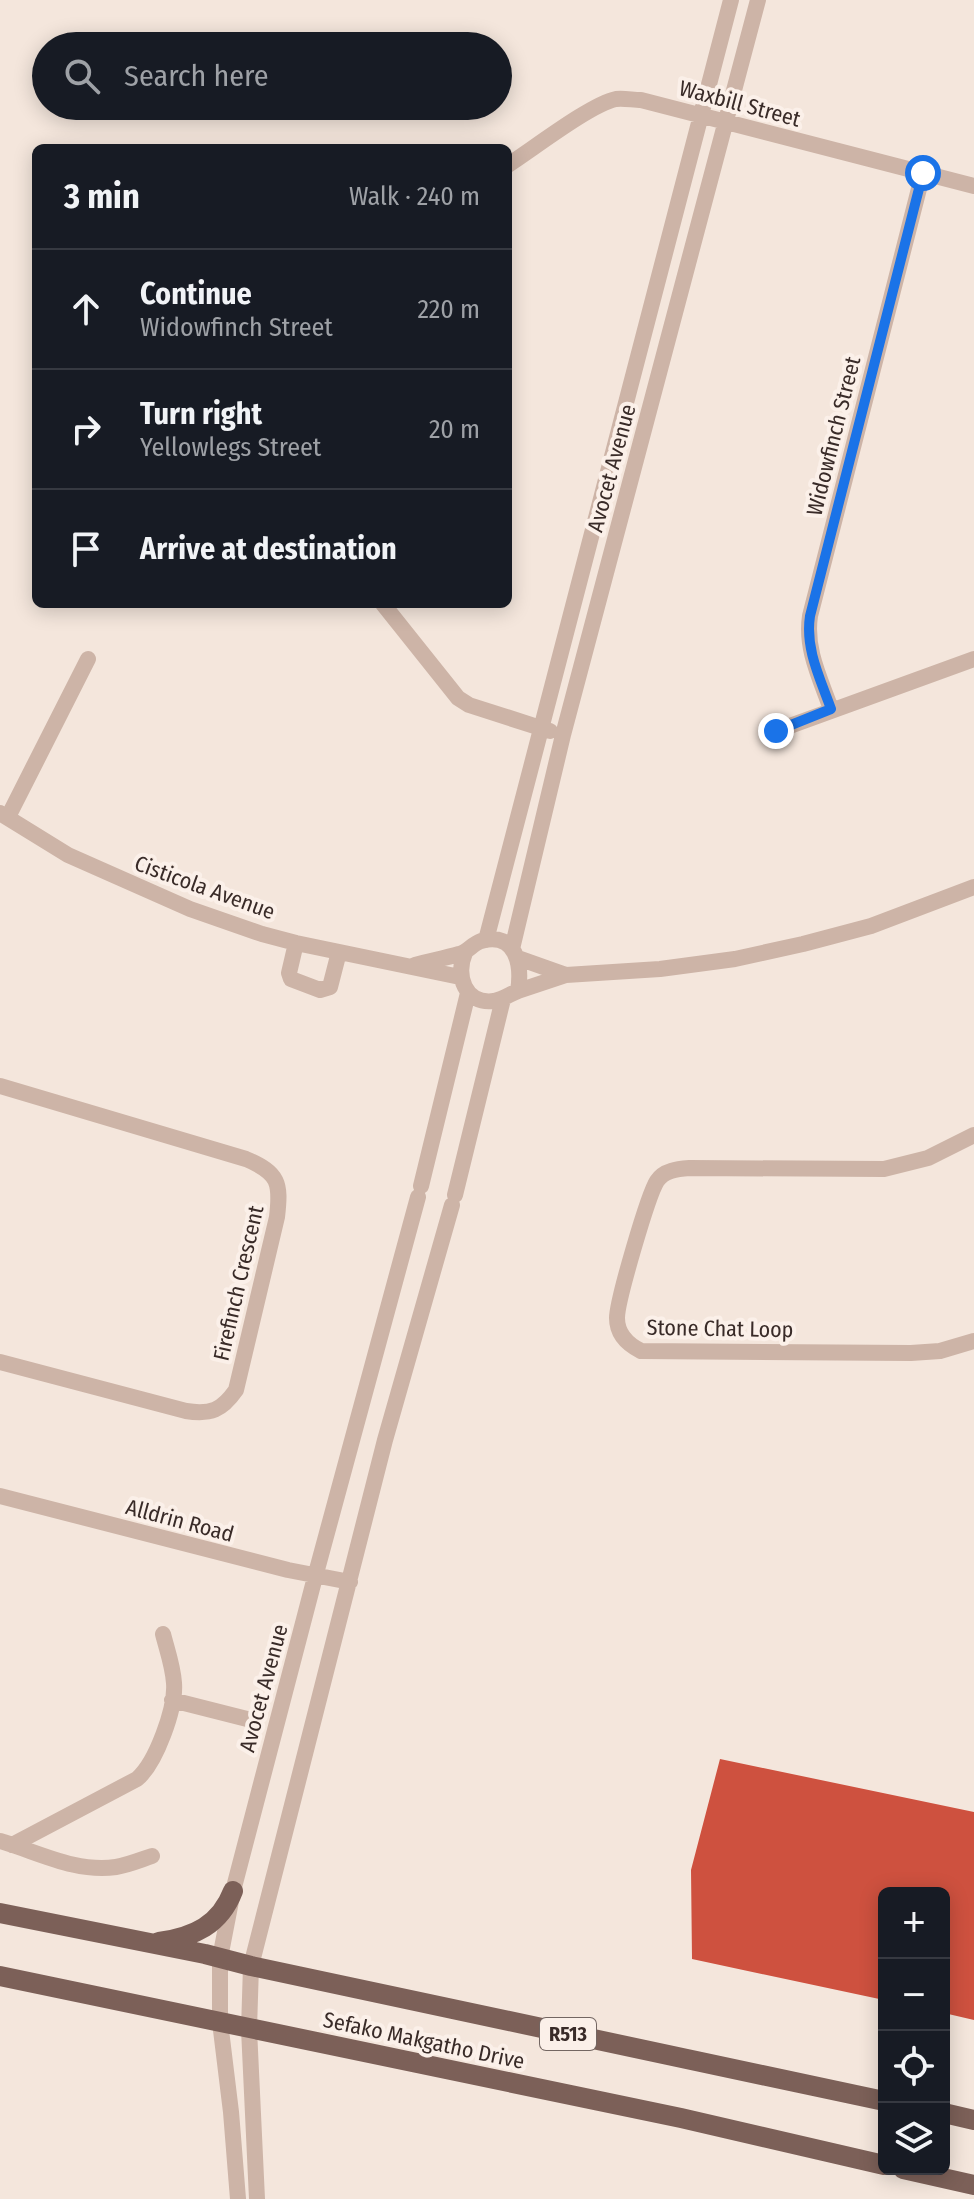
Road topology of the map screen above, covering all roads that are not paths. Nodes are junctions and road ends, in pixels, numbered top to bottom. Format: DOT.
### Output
graph roads {
  1 [pos="731,0"];
  2 [pos="758,0"];
  3 [pos="702,116"];
  4 [pos="725,123"];
  5 [pos="512,162"];
  6 [pos="923,173"];
  7 [pos="974,186"];
  8 [pos="386,608"];
  9 [pos="88,659"];
  10 [pos="974,659"];
  11 [pos="831,709"];
  12 [pos="541,729"];
  13 [pos="776,731"];
  14 [pos="563,735"];
  15 [pos="4,815"];
  16 [pos="974,887"];
  17 [pos="486,940"];
  18 [pos="296,943"];
  19 [pos="339,952"];
  20 [pos="465,953"];
  21 [pos="515,954"];
  22 [pos="410,966"];
  23 [pos="566,975"];
  24 [pos="460,977"];
  25 [pos="468,993"];
  26 [pos="510,995"];
  27 [pos="0,1086"];
  28 [pos="974,1135"];
  29 [pos="974,1341"];
  30 [pos="0,1362"];
  31 [pos="0,1496"];
  32 [pos="315,1577"];
  33 [pos="350,1582"];
  34 [pos="163,1634"];
  35 [pos="172,1700"];
  36 [pos="251,1720"];
  37 [pos="6,1843"];
  38 [pos="152,1856"];
  39 [pos="233,1891"];
  40 [pos="0,1913"];
  41 [pos="128,1940"];
  42 [pos="220,1958"];
  43 [pos="251,1966"];
  44 [pos="0,1976"];
  45 [pos="220,2022"];
  46 [pos="249,2029"];
  47 [pos="878,2100"];
  48 [pos="950,2114"];
  49 [pos="974,2120"];
  50 [pos="878,2164"];
  51 [pos="930,2175"];
  52 [pos="974,2185"];
  53 [pos="238,2199"];
  54 [pos="257,2199"];
  1 -- 3 [label="street, Avocet Avenue"];
  2 -- 4 [label="street, Avocet Avenue"];
  3 -- 4 [label="street, Waxbill Street"];
  3 -- 5 [label="street, Waxbill Street"];
  3 -- 12 [label="street, Avocet Avenue"];
  4 -- 6 [label="street, Waxbill Street"];
  4 -- 14 [label="street, Avocet Avenue"];
  6 -- 7 [label="street, Waxbill Street"];
  6 -- 11 [label="street, Widowfinch Street"];
  8 -- 12 [label="street"];
  9 -- 15 [label="street"];
  10 -- 11 [label="street"];
  11 -- 13 [label="street"];
  12 -- 14 [label="street"];
  12 -- 17 [label="street, Avocet Avenue"];
  14 -- 21 [label="street, Avocet Avenue"];
  15 -- 18 [label="street, Cisticola Avenue"];
  16 -- 23 [label="street"];
  17 -- 20 [label="street"];
  17 -- 21 [label="street"];
  18 -- 19 [label="street, Cisticola Avenue"];
  18 -- 19 [label="street"];
  19 -- 22 [label="street, Cisticola Avenue"];
  20 -- 22 [label="street, Cisticola Avenue"];
  20 -- 24 [label="street"];
  21 -- 23 [label="street"];
  21 -- 26 [label="street"];
  22 -- 24 [label="street, Cisticola Avenue"];
  23 -- 26 [label="street"];
  24 -- 25 [label="street"];
  25 -- 26 [label="street"];
  25 -- 32 [label="street, Avocet Avenue"];
  26 -- 33 [label="street"];
  27 -- 30 [label="street, Firefinch Crescent"];
  28 -- 29 [label="street, Stone Chat Loop"];
  31 -- 32 [label="street, Alldrin Road"];
  32 -- 33 [label="street, Alldrin Road"];
  32 -- 39 [label="street, Avocet Avenue"];
  33 -- 43 [label="street"];
  34 -- 35 [label="street"];
  35 -- 36 [label="street"];
  35 -- 37 [label="street"];
  37 -- 38 [label="street"];
  39 -- 41 [label="main road"];
  39 -- 42 [label="street, Avocet Avenue"];
  40 -- 41 [label="main road, Sefako Makgatho Drive / R513"];
  41 -- 42 [label="main road, Sefako Makgatho Drive / R513"];
  42 -- 43 [label="main road, Sefako Makgatho Drive / R513"];
  42 -- 45 [label="street, Avocet Avenue"];
  43 -- 46 [label="street"];
  43 -- 47 [label="main road, Sefako Makgatho Drive / R513"];
  44 -- 45 [label="main road, Sefako Makgatho Drive"];
  45 -- 46 [label="main road, Sefako Makgatho Drive"];
  45 -- 53 [label="street, Avocet Avenue"];
  46 -- 50 [label="main road, Sefako Makgatho Drive"];
  46 -- 54 [label="street"];
  48 -- 49 [label="main road"];
  51 -- 52 [label="main road"];
}
